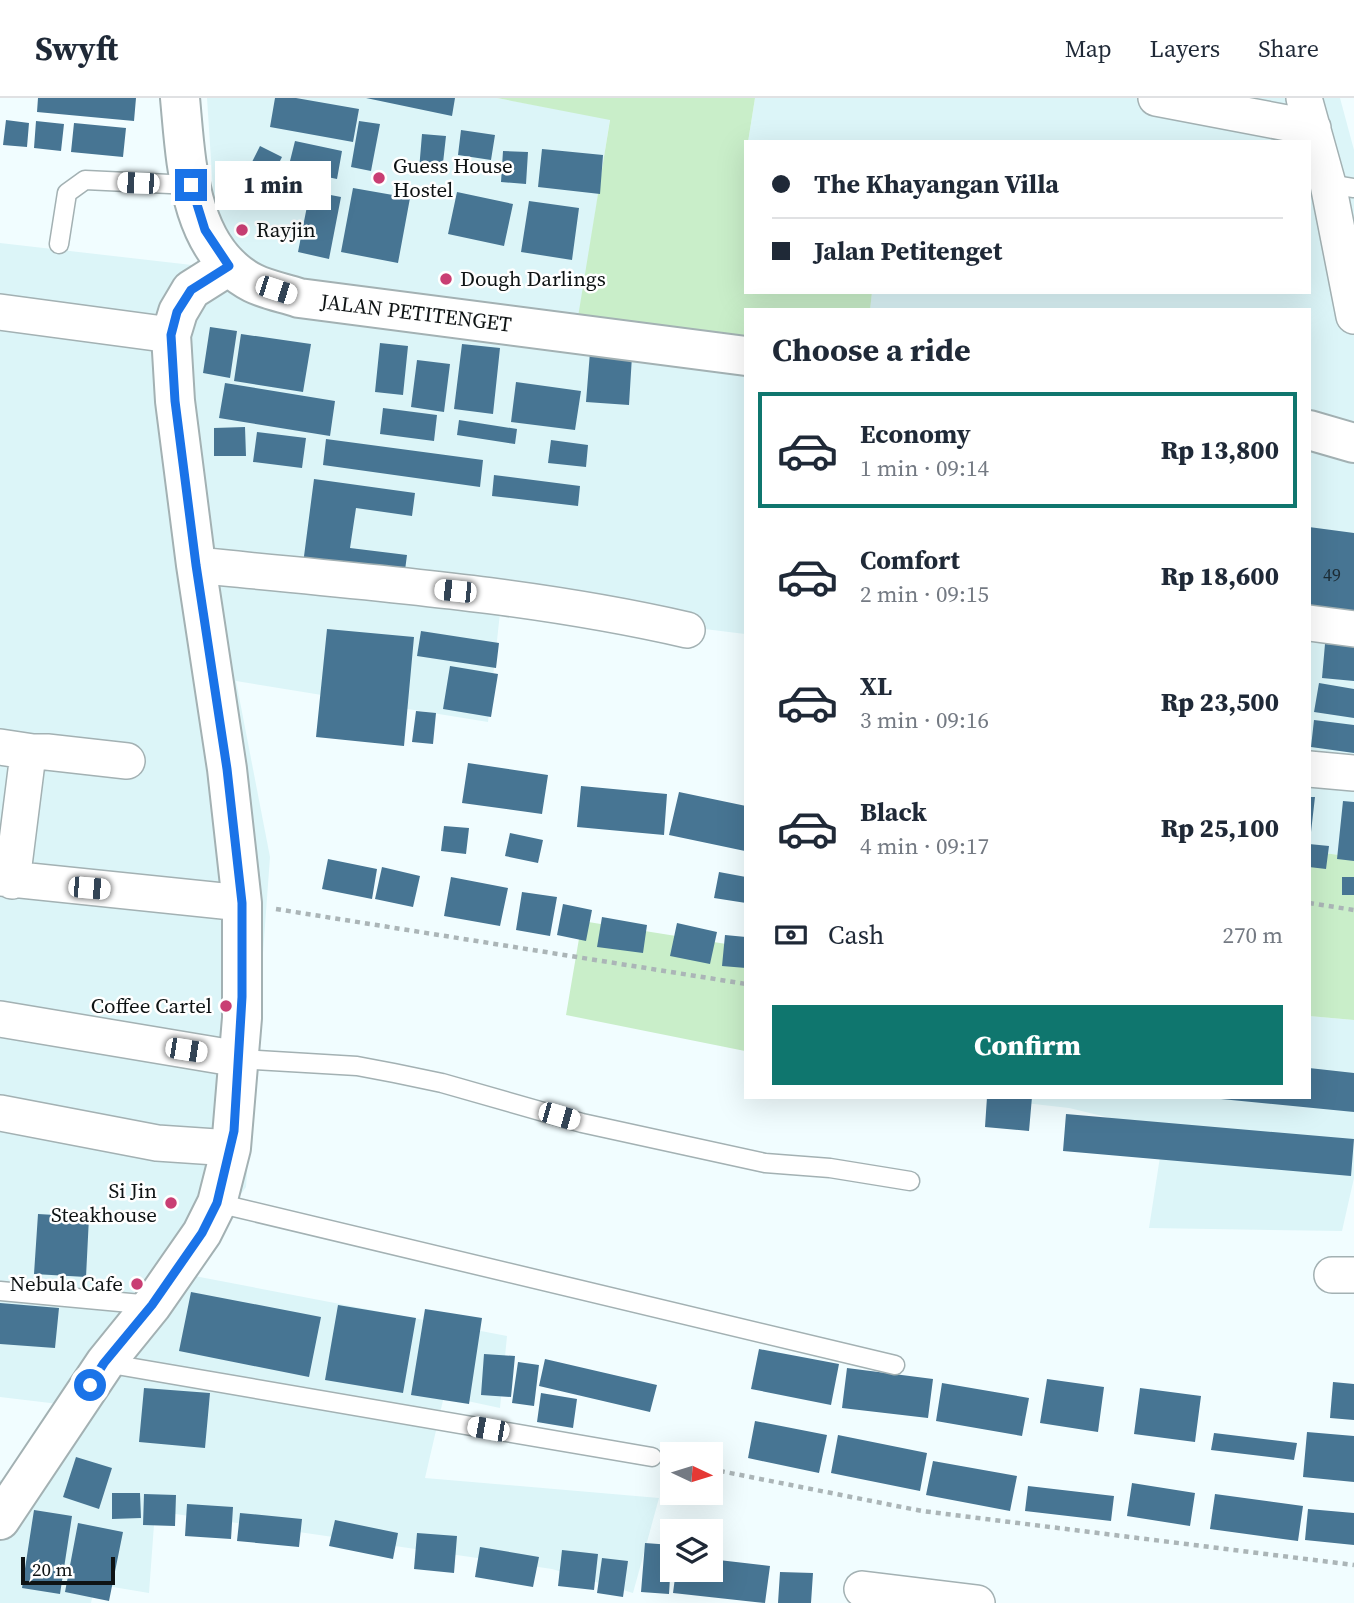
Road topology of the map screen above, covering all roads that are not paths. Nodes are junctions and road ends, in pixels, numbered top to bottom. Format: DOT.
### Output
graph roads {
  1 [pos="180,98"];
  2 [pos="1156,98"];
  3 [pos="1308,113"];
  4 [pos="191,185"];
  5 [pos="1341,186"];
  6 [pos="59,244"];
  7 [pos="229,266"];
  8 [pos="0,312"];
  9 [pos="1354,316"];
  10 [pos="171,335"];
  11 [pos="744,356"];
  12 [pos="1311,431"];
  13 [pos="1354,443"];
  14 [pos="196,565"];
  15 [pos="1311,623"];
  16 [pos="1354,629"];
  17 [pos="687,630"];
  18 [pos="17,750"];
  19 [pos="127,761"];
  20 [pos="1311,769"];
  21 [pos="1354,773"];
  22 [pos="6,880"];
  23 [pos="242,903"];
  24 [pos="0,1019"];
  25 [pos="239,1059"];
  26 [pos="0,1113"];
  27 [pos="232,1148"];
  28 [pos="910,1181"];
  29 [pos="217,1203"];
  30 [pos="0,1291"];
  31 [pos="152,1305"];
  32 [pos="104,1363"];
  33 [pos="895,1365"];
  34 [pos="652,1457"];
  35 [pos="0,1520"];
  36 [pos="862,1589"];
  37 [pos="977,1603"];
  1 -- 4 [label="street, JALAN PETITENGET"];
  2 -- 3 [label="street"];
  3 -- 5 [label="street"];
  4 -- 6 [label="lane"];
  4 -- 7 [label="street, JALAN PETITENGET"];
  5 -- 9 [label="street"];
  7 -- 10 [label="street"];
  7 -- 11 [label="street, JALAN PETITENGET"];
  8 -- 10 [label="street"];
  10 -- 14 [label="street"];
  12 -- 13 [label="street"];
  14 -- 17 [label="street"];
  14 -- 23 [label="street"];
  15 -- 16 [label="street"];
  18 -- 19 [label="street"];
  18 -- 22 [label="street"];
  20 -- 21 [label="street"];
  22 -- 23 [label="street"];
  23 -- 25 [label="street"];
  24 -- 25 [label="street"];
  25 -- 27 [label="street"];
  25 -- 28 [label="lane"];
  26 -- 27 [label="street"];
  27 -- 29 [label="street"];
  29 -- 31 [label="street"];
  29 -- 33 [label="lane"];
  30 -- 31 [label="lane"];
  31 -- 32 [label="street"];
  32 -- 34 [label="lane"];
  32 -- 35 [label="street"];
  36 -- 37 [label="street"];
}
